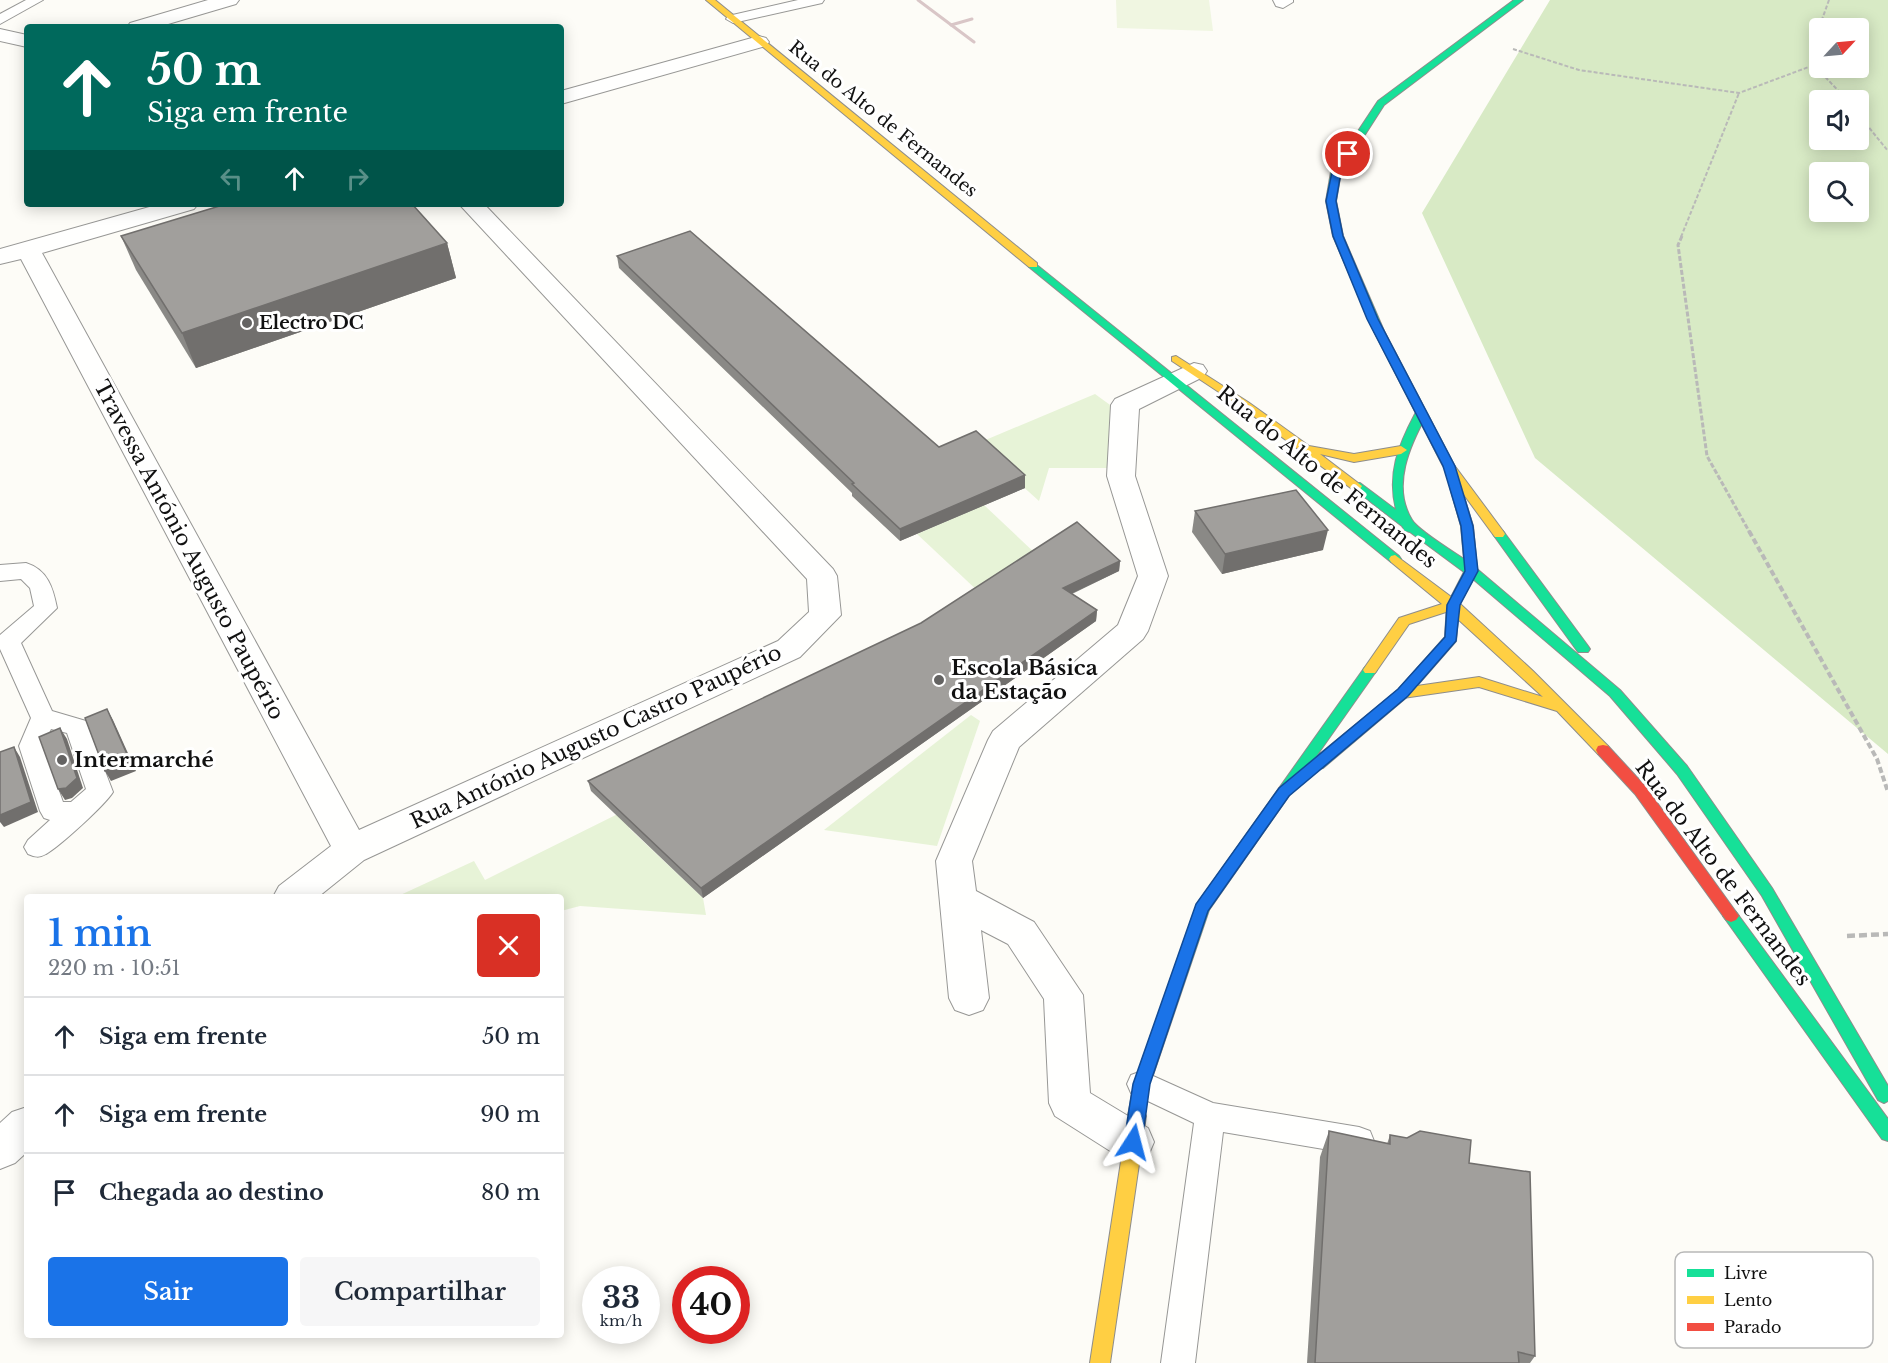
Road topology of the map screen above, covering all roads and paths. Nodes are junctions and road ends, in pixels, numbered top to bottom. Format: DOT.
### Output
graph roads {
  1 [pos="36,0"];
  2 [pos="229,0"];
  3 [pos="710,0"];
  4 [pos="817,0"];
  5 [pos="1520,0"];
  6 [pos="1829,0"];
  7 [pos="1823,18"];
  8 [pos="0,20"];
  9 [pos="733,20"];
  10 [pos="147,24"];
  11 [pos="0,35"];
  12 [pos="1472,36"];
  13 [pos="24,40"];
  14 [pos="759,42"];
  15 [pos="1809,67"];
  16 [pos="1826,78"];
  17 [pos="1838,90"];
  18 [pos="1739,93"];
  19 [pos="564,97"];
  20 [pos="1869,128"];
  21 [pos="1888,151"];
  22 [pos="175,207"];
  23 [pos="474,207"];
  24 [pos="14,253"];
  25 [pos="1034,266"];
  26 [pos="1171,362"];
  27 [pos="1421,414"];
  28 [pos="1301,446"];
  29 [pos="1401,450"];
  30 [pos="1449,466"];
  31 [pos="1406,522"];
  32 [pos="1424,553"];
  33 [pos="1471,571"];
  34 [pos="0,573"];
  35 [pos="1435,574"];
  36 [pos="1453,605"];
  37 [pos="1403,693"];
  38 [pos="1615,693"];
  39 [pos="1565,709"];
  40 [pos="43,718"];
  41 [pos="1284,792"];
  42 [pos="1888,792"];
  43 [pos="76,813"];
  44 [pos="37,846"];
  45 [pos="351,850"];
  46 [pos="296,894"];
  47 [pos="959,900"];
  48 [pos="969,998"];
  49 [pos="1142,1084"];
  50 [pos="1888,1103"];
  51 [pos="1210,1116"];
  52 [pos="24,1129"];
  53 [pos="1888,1132"];
  54 [pos="1133,1142"];
  55 [pos="1383,1146"];
  56 [pos="0,1149"];
  57 [pos="1100,1363"];
  58 [pos="1178,1363"];
  1 -- 8 [label="lane"];
  2 -- 10 [label="street"];
  3 -- 9 [label="main road, Rua do Alto de Fernandes"];
  4 -- 9 [label="lane"];
  5 -- 12 [label="main road"];
  6 -- 7 [label="path"];
  9 -- 14 [label="main road, Rua do Alto de Fernandes"];
  11 -- 13 [label="street"];
  12 -- 18 [label="path"];
  12 -- 27 [label="main road"];
  14 -- 19 [label="street"];
  14 -- 25 [label="main road, Rua do Alto de Fernandes"];
  15 -- 18 [label="path"];
  16 -- 17 [label="path"];
  18 -- 42 [label="path"];
  20 -- 21 [label="path"];
  22 -- 24 [label="street"];
  23 -- 45 [label="street, Rua António Augusto Castro Paupério"];
  24 -- 45 [label="street, Travessa António Augusto Paupério"];
  25 -- 26 [label="main road, Rua do Alto de Fernandes"];
  25 -- 26 [label="main road, Rua do Alto de Fernandes"];
  26 -- 28 [label="main road, Rua do Alto de Fernandes"];
  26 -- 36 [label="main road, Rua do Alto de Fernandes"];
  26 -- 47 [label="street"];
  27 -- 29 [label="main road"];
  27 -- 30 [label="main road"];
  28 -- 29 [label="main road"];
  28 -- 31 [label="main road, Rua do Alto de Fernandes"];
  29 -- 31 [label="main road"];
  30 -- 33 [label="main road"];
  30 -- 38 [label="main road"];
  31 -- 32 [label="main road"];
  31 -- 33 [label="main road, Rua do Alto de Fernandes"];
  33 -- 36 [label="main road"];
  33 -- 38 [label="main road, Rua do Alto de Fernandes"];
  34 -- 40 [label="lane"];
  35 -- 36 [label="main road"];
  36 -- 37 [label="main road"];
  36 -- 39 [label="main road, Rua do Alto de Fernandes"];
  36 -- 41 [label="main road"];
  37 -- 39 [label="main road"];
  37 -- 41 [label="main road"];
  38 -- 50 [label="main road, Rua do Alto de Fernandes"];
  39 -- 53 [label="main road, Rua do Alto de Fernandes"];
  40 -- 43 [label="lane"];
  40 -- 43 [label="lane"];
  41 -- 49 [label="main road"];
  43 -- 44 [label="lane"];
  45 -- 46 [label="street, Rua António Augusto Castro Paupério"];
  47 -- 48 [label="street"];
  47 -- 54 [label="street"];
  49 -- 51 [label="lane"];
  49 -- 54 [label="main road"];
  51 -- 55 [label="lane"];
  51 -- 58 [label="lane"];
  52 -- 56 [label="street"];
  54 -- 57 [label="main road"];
}
